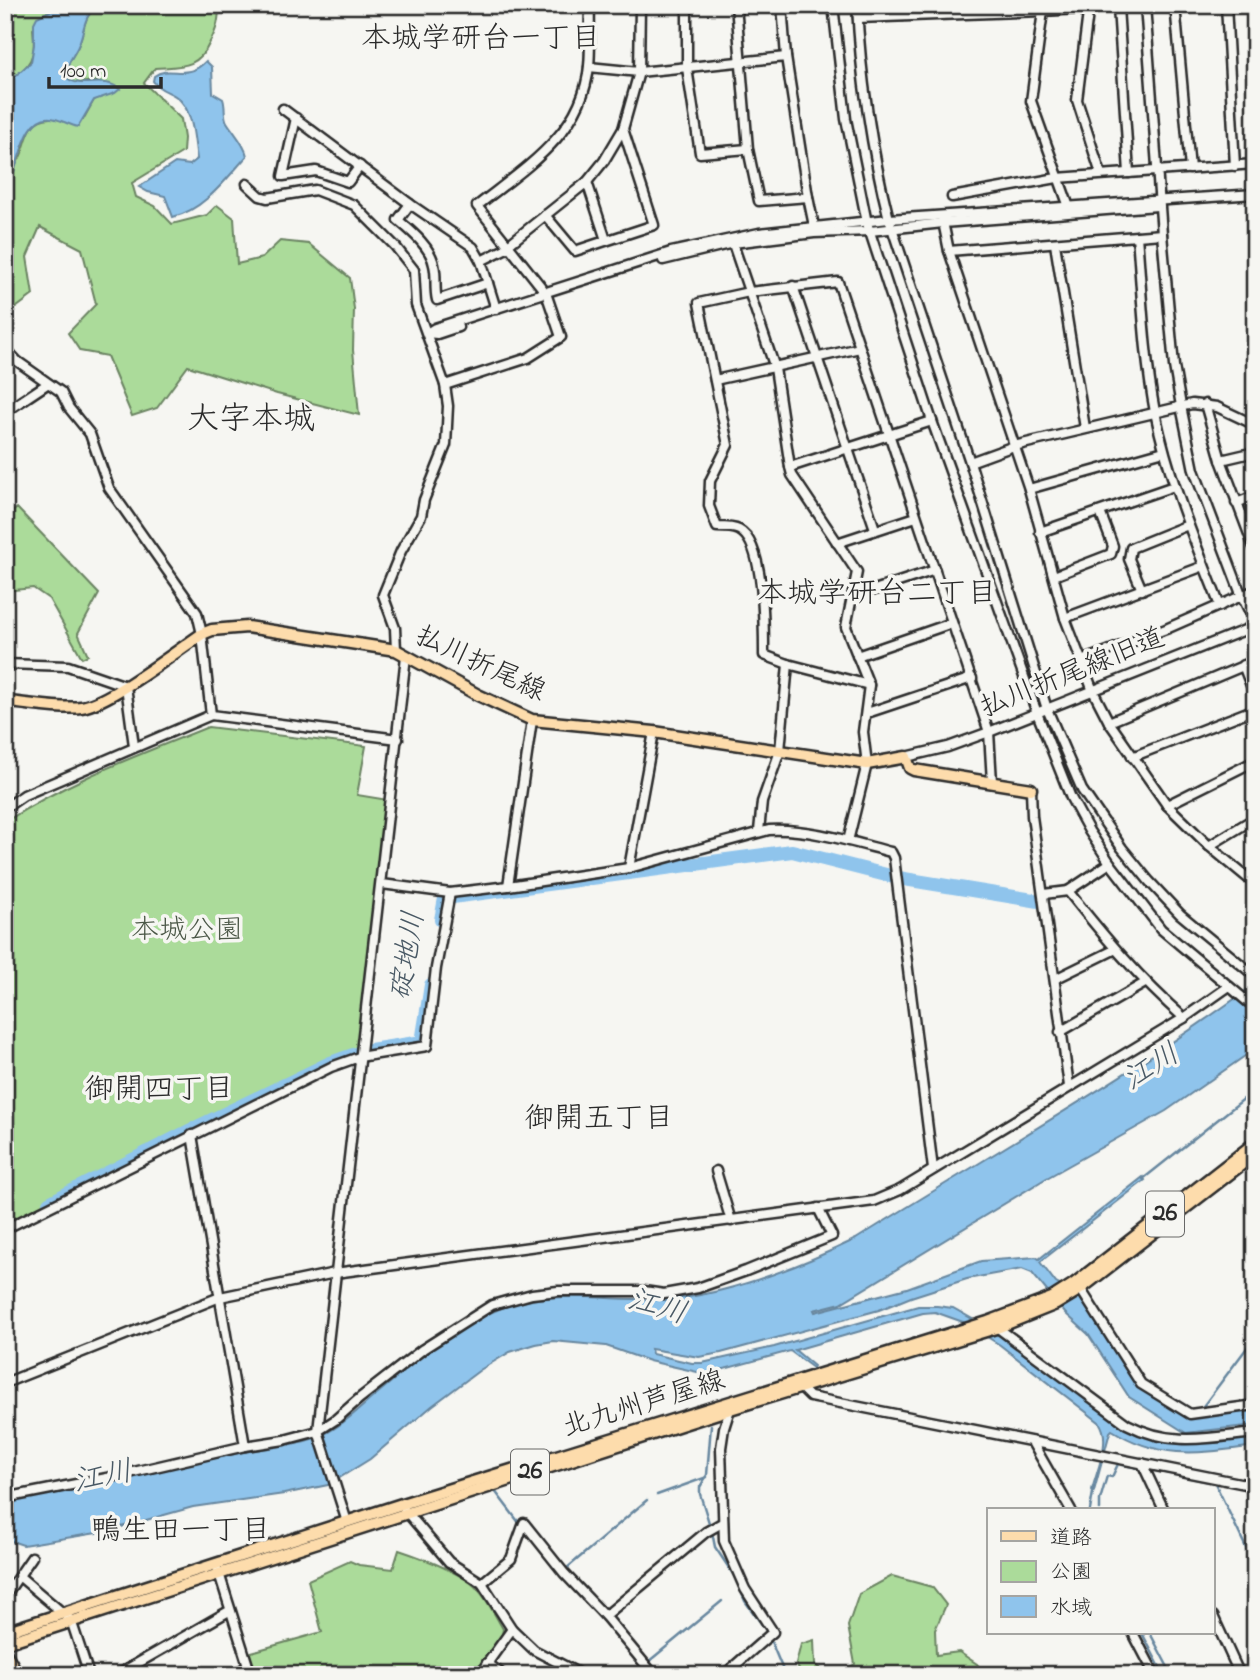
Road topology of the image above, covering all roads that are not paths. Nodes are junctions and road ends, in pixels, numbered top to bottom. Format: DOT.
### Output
graph roads {
  1 [pos="590,5"];
  2 [pos="640,5"];
  3 [pos="687,5"];
  4 [pos="736,5"];
  5 [pos="782,5"];
  6 [pos="833,5"];
  7 [pos="857,5"];
  8 [pos="903,5"];
  9 [pos="1145,5"];
  10 [pos="1151,5"];
  11 [pos="1175,5"];
  12 [pos="1226,5"];
  13 [pos="1118,7"];
  14 [pos="1044,8"];
  15 [pos="1089,8"];
  16 [pos="949,9"];
  17 [pos="995,9"];
  18 [pos="903,16"];
  19 [pos="858,18"];
  20 [pos="786,57"];
  21 [pos="741,63"];
  22 [pos="589,67"];
  23 [pos="687,68"];
  24 [pos="639,72"];
  25 [pos="283,108"];
  26 [pos="296,118"];
  27 [pos="623,129"];
  28 [pos="748,149"];
  29 [pos="1255,164"];
  30 [pos="360,166"];
  31 [pos="1235,166"];
  32 [pos="1190,169"];
  33 [pos="1157,172"];
  34 [pos="1129,173"];
  35 [pos="1101,174"];
  36 [pos="1057,178"];
  37 [pos="587,182"];
  38 [pos="247,184"];
  39 [pos="1255,194"];
  40 [pos="808,197"];
  41 [pos="952,197"];
  42 [pos="1159,203"];
  43 [pos="410,204"];
  44 [pos="1069,207"];
  45 [pos="545,215"];
  46 [pos="942,220"];
  47 [pos="890,224"];
  48 [pos="814,226"];
  49 [pos="869,227"];
  50 [pos="1162,234"];
  51 [pos="1137,236"];
  52 [pos="606,240"];
  53 [pos="732,241"];
  54 [pos="1055,243"];
  55 [pos="508,246"];
  56 [pos="949,251"];
  57 [pos="481,261"];
  58 [pos="488,284"];
  59 [pos="793,286"];
  60 [pos="749,292"];
  61 [pos="547,296"];
  62 [pos="496,309"];
  63 [pos="427,334"];
  64 [pos="5,348"];
  65 [pos="860,348"];
  66 [pos="817,357"];
  67 [pos="775,368"];
  68 [pos="715,380"];
  69 [pos="47,384"];
  70 [pos="445,385"];
  71 [pos="1205,404"];
  72 [pos="1181,405"];
  73 [pos="1155,411"];
  74 [pos="5,412"];
  75 [pos="932,421"];
  76 [pos="1255,425"];
  77 [pos="1085,428"];
  78 [pos="890,436"];
  79 [pos="1014,446"];
  80 [pos="847,449"];
  81 [pos="1164,451"];
  82 [pos="1255,452"];
  83 [pos="1221,460"];
  84 [pos="970,461"];
  85 [pos="790,467"];
  86 [pos="1174,486"];
  87 [pos="1029,489"];
  88 [pos="1255,496"];
  89 [pos="1236,502"];
  90 [pos="1100,512"];
  91 [pos="916,517"];
  92 [pos="1188,525"];
  93 [pos="875,529"];
  94 [pos="1040,532"];
  95 [pos="837,543"];
  96 [pos="1254,545"];
  97 [pos="1204,566"];
  98 [pos="935,570"];
  99 [pos="1054,576"];
  100 [pos="1142,590"];
  101 [pos="1255,590"];
  102 [pos="1241,594"];
  103 [pos="853,597"];
  104 [pos="1220,606"];
  105 [pos="1065,618"];
  106 [pos="952,623"];
  107 [pos="1255,625"];
  108 [pos="202,634"];
  109 [pos="401,653"];
  110 [pos="857,656"];
  111 [pos="1081,661"];
  112 [pos="1255,661"];
  113 [pos="5,664"];
  114 [pos="788,664"];
  115 [pos="1243,665"];
  116 [pos="972,678"];
  117 [pos="869,685"];
  118 [pos="126,686"];
  119 [pos="1093,691"];
  120 [pos="1255,696"];
  121 [pos="5,702"];
  122 [pos="1046,709"];
  123 [pos="1255,709"];
  124 [pos="866,711"];
  125 [pos="1037,713"];
  126 [pos="211,715"];
  127 [pos="532,720"];
  128 [pos="1109,722"];
  129 [pos="654,732"];
  130 [pos="989,732"];
  131 [pos="398,739"];
  132 [pos="134,746"];
  133 [pos="780,751"];
  134 [pos="906,757"];
  135 [pos="1132,757"];
  136 [pos="1255,761"];
  137 [pos="867,764"];
  138 [pos="992,782"];
  139 [pos="1031,789"];
  140 [pos="1167,805"];
  141 [pos="5,808"];
  142 [pos="1255,818"];
  143 [pos="758,831"];
  144 [pos="848,841"];
  145 [pos="1209,846"];
  146 [pos="1110,863"];
  147 [pos="629,868"];
  148 [pos="1255,883"];
  149 [pos="382,884"];
  150 [pos="508,886"];
  151 [pos="1068,891"];
  152 [pos="450,893"];
  153 [pos="1044,894"];
  154 [pos="1114,950"];
  155 [pos="1255,964"];
  156 [pos="1252,974"];
  157 [pos="1055,979"];
  158 [pos="1145,983"];
  159 [pos="1231,989"];
  160 [pos="1255,1008"];
  161 [pos="1184,1018"];
  162 [pos="1060,1032"];
  163 [pos="359,1057"];
  164 [pos="1069,1086"];
  165 [pos="192,1135"];
  166 [pos="1255,1143"];
  167 [pos="1255,1154"];
  168 [pos="933,1169"];
  169 [pos="716,1171"];
  170 [pos="818,1208"];
  171 [pos="731,1221"];
  172 [pos="5,1230"];
  173 [pos="335,1273"];
  174 [pos="1078,1286"];
  175 [pos="220,1297"];
  176 [pos="1054,1301"];
  177 [pos="988,1322"];
  178 [pos="999,1327"];
  179 [pos="5,1383"];
  180 [pos="798,1384"];
  181 [pos="1255,1405"];
  182 [pos="730,1409"];
  183 [pos="318,1431"];
  184 [pos="1255,1433"];
  185 [pos="1032,1442"];
  186 [pos="245,1446"];
  187 [pos="1142,1463"];
  188 [pos="1255,1486"];
  189 [pos="5,1498"];
  190 [pos="404,1508"];
  191 [pos="1070,1508"];
  192 [pos="1163,1508"];
  193 [pos="347,1522"];
  194 [pos="722,1523"];
  195 [pos="32,1557"];
  196 [pos="217,1569"];
  197 [pos="19,1576"];
  198 [pos="482,1583"];
  199 [pos="5,1596"];
  200 [pos="229,1611"];
  201 [pos="68,1616"];
  202 [pos="605,1616"];
  203 [pos="1214,1617"];
  204 [pos="512,1629"];
  205 [pos="5,1632"];
  206 [pos="1134,1634"];
  207 [pos="5,1643"];
  208 [pos="5,1652"];
  209 [pos="487,1663"];
  210 [pos="250,1670"];
  211 [pos="18,1675"];
  212 [pos="89,1675"];
  213 [pos="117,1675"];
  214 [pos="233,1675"];
  215 [pos="479,1675"];
  216 [pos="503,1675"];
  217 [pos="582,1675"];
  218 [pos="654,1675"];
  219 [pos="724,1675"];
  220 [pos="1155,1675"];
  221 [pos="1240,1675"];
  1 -- 22 [label="street"];
  2 -- 24 [label="street"];
  3 -- 23 [label="street"];
  4 -- 21 [label="street"];
  5 -- 20 [label="street"];
  6 -- 49 [label="street"];
  7 -- 19 [label="street"];
  8 -- 18 [label="street"];
  9 -- 10 [label="street"];
  9 -- 13 [label="street"];
  9 -- 33 [label="street"];
  11 -- 32 [label="street"];
  12 -- 31 [label="street"];
  13 -- 15 [label="street"];
  13 -- 34 [label="street"];
  14 -- 15 [label="street"];
  14 -- 17 [label="street"];
  14 -- 36 [label="street"];
  15 -- 35 [label="street"];
  16 -- 17 [label="street"];
  16 -- 18 [label="street"];
  18 -- 19 [label="street"];
  19 -- 47 [label="street"];
  20 -- 21 [label="street"];
  20 -- 40 [label="street"];
  21 -- 23 [label="street"];
  21 -- 28 [label="street"];
  22 -- 24 [label="street"];
  22 -- 55 [label="street"];
  23 -- 24 [label="street"];
  23 -- 28 [label="street"];
  24 -- 27 [label="street"];
  25 -- 26 [label="street"];
  26 -- 30 [label="street"];
  26 -- 30 [label="street"];
  27 -- 37 [label="street"];
  27 -- 52 [label="street"];
  28 -- 40 [label="street"];
  29 -- 31 [label="street"];
  30 -- 43 [label="street"];
  31 -- 32 [label="street"];
  32 -- 33 [label="street"];
  33 -- 34 [label="street"];
  33 -- 42 [label="street"];
  34 -- 35 [label="street"];
  35 -- 36 [label="street"];
  36 -- 41 [label="street"];
  36 -- 44 [label="street"];
  37 -- 45 [label="street"];
  37 -- 52 [label="street"];
  38 -- 63 [label="street"];
  39 -- 42 [label="street"];
  40 -- 48 [label="street"];
  42 -- 44 [label="street"];
  42 -- 46 [label="street"];
  42 -- 50 [label="street"];
  43 -- 57 [label="street"];
  43 -- 58 [label="street"];
  44 -- 46 [label="street"];
  45 -- 52 [label="street"];
  45 -- 55 [label="street"];
  46 -- 47 [label="street"];
  46 -- 56 [label="street"];
  47 -- 49 [label="street"];
  47 -- 84 [label="street"];
  48 -- 49 [label="street"];
  48 -- 53 [label="street"];
  49 -- 53 [label="street"];
  49 -- 75 [label="street"];
  50 -- 51 [label="street"];
  50 -- 72 [label="street"];
  51 -- 54 [label="street"];
  51 -- 73 [label="street"];
  53 -- 60 [label="street"];
  53 -- 61 [label="street"];
  54 -- 56 [label="street"];
  54 -- 77 [label="street"];
  55 -- 57 [label="street"];
  55 -- 61 [label="street"];
  56 -- 79 [label="street"];
  57 -- 58 [label="street"];
  58 -- 62 [label="street"];
  59 -- 60 [label="street"];
  59 -- 65 [label="street"];
  59 -- 66 [label="street"];
  60 -- 67 [label="street"];
  60 -- 68 [label="street"];
  61 -- 62 [label="street"];
  61 -- 63 [label="street"];
  61 -- 70 [label="street"];
  62 -- 63 [label="street"];
  63 -- 70 [label="street"];
  64 -- 69 [label="street"];
  65 -- 66 [label="street"];
  65 -- 78 [label="street"];
  66 -- 67 [label="street"];
  66 -- 80 [label="street"];
  67 -- 68 [label="street"];
  67 -- 85 [label="street"];
  68 -- 114 [label="street"];
  69 -- 74 [label="street"];
  69 -- 108 [label="street"];
  70 -- 109 [label="street"];
  71 -- 72 [label="street"];
  71 -- 76 [label="street"];
  71 -- 83 [label="street"];
  72 -- 73 [label="street"];
  72 -- 102 [label="street"];
  73 -- 77 [label="street"];
  73 -- 81 [label="street"];
  75 -- 78 [label="street"];
  75 -- 125 [label="street"];
  77 -- 79 [label="street"];
  78 -- 80 [label="street"];
  78 -- 91 [label="street"];
  79 -- 84 [label="street"];
  79 -- 87 [label="street"];
  80 -- 85 [label="street"];
  80 -- 93 [label="street"];
  81 -- 86 [label="street"];
  81 -- 87 [label="street"];
  82 -- 83 [label="street"];
  83 -- 89 [label="street"];
  84 -- 122 [label="street"];
  85 -- 95 [label="street"];
  86 -- 90 [label="street"];
  86 -- 92 [label="street"];
  87 -- 94 [label="street"];
  88 -- 89 [label="street"];
  89 -- 96 [label="street"];
  90 -- 94 [label="street"];
  90 -- 99 [label="street"];
  91 -- 93 [label="street"];
  91 -- 98 [label="street"];
  92 -- 97 [label="street"];
  92 -- 100 [label="street"];
  93 -- 95 [label="street"];
  94 -- 99 [label="street"];
  95 -- 103 [label="street"];
  97 -- 100 [label="street"];
  97 -- 104 [label="street"];
  98 -- 103 [label="street"];
  98 -- 106 [label="street"];
  99 -- 105 [label="street"];
  100 -- 105 [label="street"];
  101 -- 102 [label="street"];
  102 -- 104 [label="street"];
  102 -- 107 [label="street"];
  103 -- 110 [label="street"];
  104 -- 111 [label="street"];
  105 -- 111 [label="street"];
  106 -- 110 [label="street"];
  106 -- 116 [label="street"];
  107 -- 119 [label="street, 払川折尾線旧道"];
  108 -- 109 [label="main road, 払川折尾線"];
  108 -- 118 [label="main road, 払川折尾線"];
  108 -- 126 [label="street"];
  109 -- 127 [label="main road, 払川折尾線"];
  109 -- 131 [label="street"];
  110 -- 117 [label="street"];
  111 -- 119 [label="street"];
  112 -- 115 [label="street"];
  113 -- 118 [label="street"];
  114 -- 117 [label="street"];
  114 -- 133 [label="street"];
  115 -- 120 [label="street"];
  115 -- 128 [label="street"];
  116 -- 124 [label="street"];
  116 -- 130 [label="street"];
  117 -- 124 [label="street"];
  118 -- 121 [label="main road, 払川折尾線"];
  118 -- 132 [label="street"];
  119 -- 122 [label="street, 払川折尾線旧道"];
  119 -- 128 [label="street"];
  122 -- 125 [label="street, 払川折尾線旧道"];
  122 -- 156 [label="street"];
  123 -- 135 [label="street"];
  124 -- 137 [label="street"];
  125 -- 130 [label="street, 払川折尾線旧道"];
  125 -- 146 [label="street"];
  126 -- 131 [label="street"];
  126 -- 132 [label="street"];
  127 -- 129 [label="main road, 払川折尾線"];
  127 -- 150 [label="street"];
  128 -- 135 [label="street"];
  129 -- 133 [label="main road, 払川折尾線"];
  129 -- 147 [label="street"];
  130 -- 134 [label="street, 払川折尾線旧道"];
  130 -- 138 [label="street"];
  131 -- 149 [label="street"];
  132 -- 141 [label="street"];
  133 -- 137 [label="main road, 払川折尾線"];
  133 -- 143 [label="street"];
  134 -- 137 [label="main road, 払川折尾線"];
  134 -- 138 [label="main road"];
  135 -- 140 [label="street"];
  136 -- 140 [label="street"];
  137 -- 144 [label="street"];
  138 -- 139 [label="main road"];
  139 -- 153 [label="street"];
  140 -- 145 [label="street"];
  142 -- 145 [label="street"];
  143 -- 144 [label="street"];
  143 -- 147 [label="street"];
  144 -- 168 [label="street"];
  145 -- 148 [label="street"];
  146 -- 151 [label="street"];
  146 -- 159 [label="street"];
  147 -- 150 [label="street"];
  149 -- 152 [label="street"];
  149 -- 163 [label="street"];
  150 -- 152 [label="street"];
  151 -- 153 [label="street"];
  151 -- 154 [label="street"];
  152 -- 163 [label="street"];
  153 -- 157 [label="street"];
  154 -- 157 [label="street"];
  154 -- 158 [label="street"];
  155 -- 156 [label="street"];
  157 -- 162 [label="street"];
  158 -- 161 [label="street"];
  158 -- 162 [label="street"];
  159 -- 160 [label="street"];
  159 -- 161 [label="street"];
  161 -- 164 [label="street"];
  162 -- 164 [label="street"];
  163 -- 165 [label="street"];
  163 -- 173 [label="street"];
  164 -- 168 [label="street"];
  165 -- 172 [label="street"];
  165 -- 175 [label="street"];
  166 -- 174 [label="main road, 北九州芦屋線 / 26"];
  167 -- 174 [label="main road, 北九州芦屋線 / 26"];
  168 -- 170 [label="street"];
  169 -- 171 [label="street"];
  170 -- 171 [label="street"];
  170 -- 183 [label="street"];
  171 -- 173 [label="street"];
  173 -- 175 [label="street"];
  173 -- 183 [label="street"];
  174 -- 176 [label="main road, 北九州芦屋線 / 26"];
  174 -- 181 [label="street"];
  175 -- 179 [label="street"];
  175 -- 186 [label="street"];
  176 -- 177 [label="main road, 北九州芦屋線 / 26"];
  176 -- 178 [label="main road, 北九州芦屋線 / 26"];
  177 -- 178 [label="street"];
  177 -- 180 [label="main road, 北九州芦屋線 / 26"];
  178 -- 180 [label="main road, 北九州芦屋線 / 26"];
  178 -- 184 [label="street"];
  180 -- 182 [label="main road, 北九州芦屋線 / 26"];
  180 -- 185 [label="street"];
  180 -- 190 [label="main road, 北九州芦屋線 / 26"];
  182 -- 190 [label="main road, 北九州芦屋線 / 26"];
  182 -- 194 [label="street"];
  183 -- 186 [label="street"];
  183 -- 193 [label="street"];
  185 -- 187 [label="street"];
  185 -- 191 [label="street"];
  186 -- 189 [label="street"];
  187 -- 188 [label="street"];
  187 -- 192 [label="street"];
  190 -- 193 [label="main road, 北九州芦屋線 / 26"];
  190 -- 196 [label="main road, 北九州芦屋線 / 26"];
  190 -- 198 [label="street"];
  193 -- 196 [label="main road, 北九州芦屋線 / 26"];
  194 -- 202 [label="street"];
  194 -- 219 [label="street"];
  195 -- 197 [label="street"];
  196 -- 200 [label="street"];
  196 -- 201 [label="main road, 北九州芦屋線 / 26"];
  197 -- 199 [label="street"];
  197 -- 201 [label="street"];
  198 -- 202 [label="street"];
  198 -- 204 [label="street"];
  200 -- 210 [label="street"];
  200 -- 213 [label="street"];
  201 -- 205 [label="main road, 北九州芦屋線 / 26"];
  201 -- 207 [label="main road, 北九州芦屋線 / 26"];
  201 -- 212 [label="street"];
  202 -- 218 [label="street"];
  203 -- 221 [label="street"];
  204 -- 209 [label="street"];
  204 -- 217 [label="street"];
  206 -- 220 [label="street"];
  208 -- 211 [label="main road"];
  209 -- 215 [label="street"];
  209 -- 216 [label="street"];
  210 -- 214 [label="street"];
}
